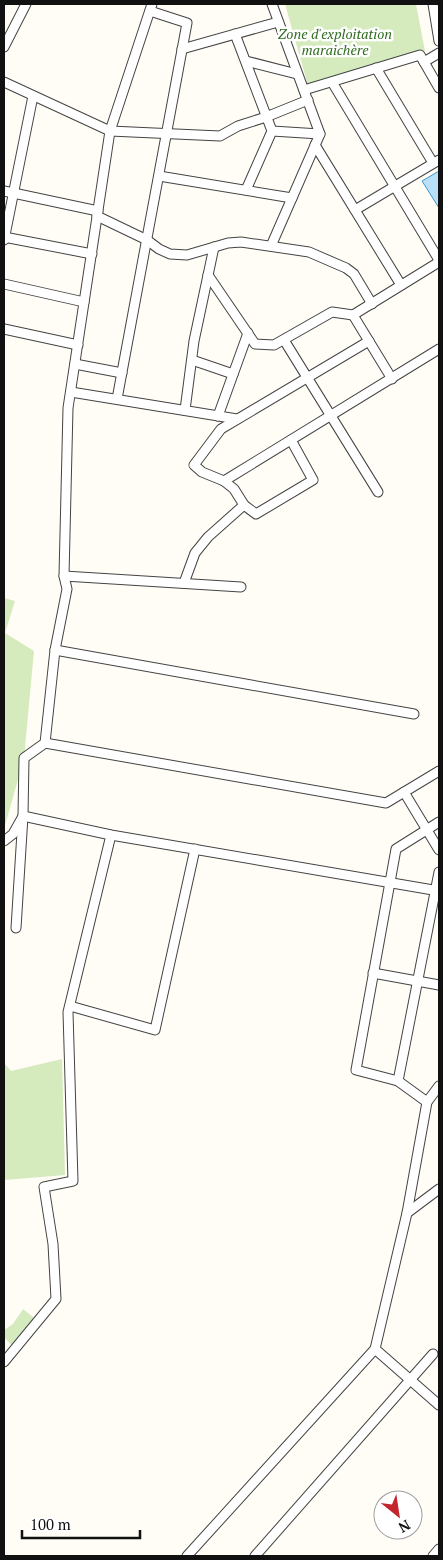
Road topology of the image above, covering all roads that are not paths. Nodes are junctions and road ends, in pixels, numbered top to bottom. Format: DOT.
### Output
graph roads {
  1 [pos="26,4"];
  2 [pos="272,4"];
  3 [pos="433,4"];
  4 [pos="151,7"];
  5 [pos="278,22"];
  6 [pos="235,34"];
  7 [pos="439,41"];
  8 [pos="4,47"];
  9 [pos="182,49"];
  10 [pos="439,53"];
  11 [pos="246,61"];
  12 [pos="424,62"];
  13 [pos="376,68"];
  14 [pos="297,74"];
  15 [pos="4,82"];
  16 [pos="332,82"];
  17 [pos="439,88"];
  18 [pos="304,90"];
  19 [pos="34,96"];
  20 [pos="308,100"];
  21 [pos="266,117"];
  22 [pos="110,131"];
  23 [pos="272,131"];
  24 [pos="167,133"];
  25 [pos="320,134"];
  26 [pos="315,145"];
  27 [pos="436,162"];
  28 [pos="159,176"];
  29 [pos="395,186"];
  30 [pos="246,190"];
  31 [pos="8,192"];
  32 [pos="292,198"];
  33 [pos="355,210"];
  34 [pos="98,214"];
  35 [pos="4,238"];
  36 [pos="147,240"];
  37 [pos="271,246"];
  38 [pos="214,247"];
  39 [pos="92,254"];
  40 [pos="439,261"];
  41 [pos="208,275"];
  42 [pos="4,284"];
  43 [pos="401,285"];
  44 [pos="84,302"];
  45 [pos="372,304"];
  46 [pos="354,315"];
  47 [pos="4,329"];
  48 [pos="248,333"];
  49 [pos="284,340"];
  50 [pos="369,341"];
  51 [pos="78,344"];
  52 [pos="439,349"];
  53 [pos="192,360"];
  54 [pos="75,364"];
  55 [pos="122,373"];
  56 [pos="233,374"];
  57 [pos="307,378"];
  58 [pos="392,378"];
  59 [pos="71,392"];
  60 [pos="117,399"];
  61 [pos="185,410"];
  62 [pos="218,416"];
  63 [pos="331,416"];
  64 [pos="237,419"];
  65 [pos="291,440"];
  66 [pos="224,482"];
  67 [pos="378,492"];
  68 [pos="244,505"];
  69 [pos="64,576"];
  70 [pos="184,583"];
  71 [pos="241,587"];
  72 [pos="55,650"];
  73 [pos="414,714"];
  74 [pos="45,742"];
  75 [pos="439,771"];
  76 [pos="404,792"];
  77 [pos="23,816"];
  78 [pos="439,822"];
  79 [pos="427,830"];
  80 [pos="111,835"];
  81 [pos="4,841"];
  82 [pos="195,849"];
  83 [pos="439,850"];
  84 [pos="439,872"];
  85 [pos="390,883"];
  86 [pos="437,891"];
  87 [pos="16,928"];
  88 [pos="373,973"];
  89 [pos="418,981"];
  90 [pos="439,985"];
  91 [pos="70,1006"];
  92 [pos="398,1081"];
  93 [pos="439,1086"];
  94 [pos="427,1102"];
  95 [pos="439,1189"];
  96 [pos="407,1213"];
  97 [pos="375,1349"];
  98 [pos="433,1354"];
  99 [pos="4,1362"];
  100 [pos="410,1380"];
  101 [pos="439,1405"];
  102 [pos="439,1549"];
  103 [pos="187,1556"];
  104 [pos="255,1556"];
  105 [pos="433,1556"];
  1 -- 8 [label="street"];
  2 -- 5 [label="street"];
  3 -- 7 [label="street"];
  4 -- 9 [label="street"];
  4 -- 22 [label="street"];
  5 -- 6 [label="street"];
  5 -- 14 [label="street"];
  6 -- 9 [label="street"];
  6 -- 11 [label="street"];
  9 -- 24 [label="street"];
  10 -- 12 [label="street"];
  11 -- 14 [label="street"];
  11 -- 21 [label="street"];
  12 -- 13 [label="street"];
  12 -- 17 [label="street"];
  13 -- 16 [label="street"];
  13 -- 27 [label="street"];
  14 -- 18 [label="street"];
  15 -- 19 [label="street"];
  16 -- 18 [label="street"];
  16 -- 29 [label="street"];
  18 -- 20 [label="street"];
  19 -- 22 [label="street"];
  19 -- 31 [label="street"];
  20 -- 21 [label="street"];
  20 -- 25 [label="street"];
  21 -- 23 [label="street"];
  21 -- 24 [label="street"];
  22 -- 24 [label="street"];
  22 -- 34 [label="street"];
  23 -- 25 [label="street"];
  23 -- 30 [label="street"];
  24 -- 28 [label="street"];
  25 -- 26 [label="street"];
  26 -- 32 [label="street"];
  26 -- 33 [label="street"];
  27 -- 29 [label="street"];
  28 -- 30 [label="street"];
  28 -- 36 [label="street"];
  29 -- 33 [label="street"];
  29 -- 40 [label="street"];
  30 -- 32 [label="street"];
  31 -- 34 [label="street"];
  31 -- 35 [label="street"];
  32 -- 37 [label="street"];
  33 -- 43 [label="street"];
  34 -- 36 [label="street"];
  34 -- 39 [label="street"];
  35 -- 39 [label="street"];
  36 -- 38 [label="street"];
  36 -- 55 [label="street"];
  37 -- 38 [label="street"];
  37 -- 45 [label="street"];
  38 -- 41 [label="street"];
  39 -- 44 [label="street"];
  40 -- 43 [label="street"];
  41 -- 48 [label="street"];
  41 -- 53 [label="street"];
  42 -- 44 [label="street"];
  43 -- 45 [label="street"];
  44 -- 51 [label="street"];
  45 -- 46 [label="street"];
  46 -- 49 [label="street"];
  46 -- 50 [label="street"];
  47 -- 51 [label="street"];
  48 -- 49 [label="street"];
  48 -- 56 [label="street"];
  49 -- 57 [label="street"];
  50 -- 57 [label="street"];
  50 -- 58 [label="street"];
  51 -- 54 [label="street"];
  52 -- 58 [label="street"];
  53 -- 56 [label="street"];
  53 -- 61 [label="street"];
  54 -- 55 [label="street"];
  54 -- 59 [label="street"];
  55 -- 60 [label="street"];
  56 -- 62 [label="street"];
  57 -- 63 [label="street"];
  57 -- 64 [label="street"];
  58 -- 63 [label="street"];
  59 -- 60 [label="street"];
  59 -- 69 [label="street"];
  60 -- 61 [label="street"];
  61 -- 62 [label="street"];
  62 -- 64 [label="street"];
  63 -- 65 [label="street"];
  63 -- 67 [label="street"];
  64 -- 66 [label="street"];
  65 -- 66 [label="street"];
  65 -- 68 [label="street"];
  66 -- 68 [label="street"];
  68 -- 70 [label="street"];
  69 -- 70 [label="street"];
  69 -- 72 [label="street"];
  70 -- 71 [label="street"];
  72 -- 73 [label="street"];
  72 -- 74 [label="street"];
  74 -- 76 [label="street"];
  74 -- 77 [label="street"];
  75 -- 76 [label="street"];
  76 -- 79 [label="street"];
  77 -- 80 [label="street"];
  77 -- 81 [label="street"];
  77 -- 87 [label="street"];
  78 -- 79 [label="street"];
  79 -- 83 [label="street"];
  79 -- 85 [label="street"];
  80 -- 82 [label="street"];
  80 -- 91 [label="street"];
  82 -- 85 [label="street"];
  82 -- 91 [label="street"];
  84 -- 86 [label="street"];
  85 -- 86 [label="street"];
  85 -- 88 [label="street"];
  86 -- 89 [label="street"];
  88 -- 89 [label="street"];
  88 -- 92 [label="street"];
  89 -- 90 [label="street"];
  89 -- 92 [label="street"];
  91 -- 99 [label="street"];
  92 -- 94 [label="street"];
  93 -- 94 [label="street"];
  94 -- 96 [label="street"];
  95 -- 96 [label="street"];
  96 -- 97 [label="street"];
  97 -- 100 [label="street"];
  97 -- 103 [label="street"];
  98 -- 100 [label="street"];
  100 -- 101 [label="street"];
  100 -- 104 [label="street"];
  102 -- 105 [label="street"];
}
